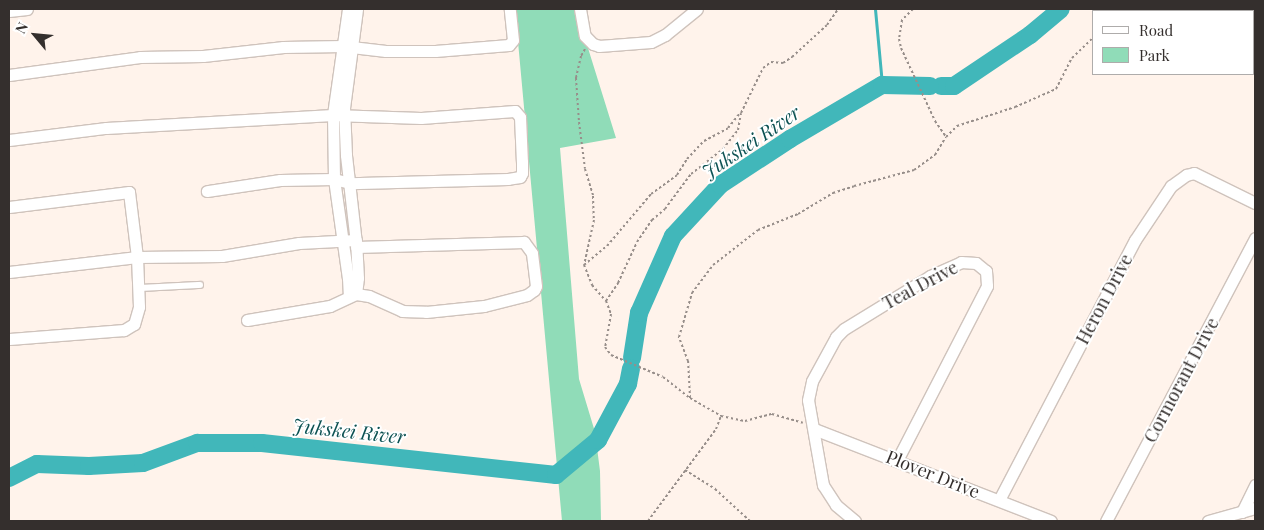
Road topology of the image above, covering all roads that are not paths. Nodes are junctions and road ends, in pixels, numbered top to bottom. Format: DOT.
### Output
graph roads {
  1 [pos="27,9"];
  2 [pos="348,9"];
  3 [pos="357,9"];
  4 [pos="510,9"];
  5 [pos="580,9"];
  6 [pos="697,9"];
  7 [pos="9,11"];
  8 [pos="348,47"];
  9 [pos="9,75"];
  10 [pos="339,115"];
  11 [pos="9,140"];
  12 [pos="334,179"];
  13 [pos="350,183"];
  14 [pos="207,191"];
  15 [pos="1255,203"];
  16 [pos="9,206"];
  17 [pos="1255,238"];
  18 [pos="343,240"];
  19 [pos="356,244"];
  20 [pos="137,256"];
  21 [pos="9,272"];
  22 [pos="200,285"];
  23 [pos="138,288"];
  24 [pos="353,295"];
  25 [pos="247,320"];
  26 [pos="9,338"];
  27 [pos="814,429"];
  28 [pos="897,460"];
  29 [pos="1255,486"];
  30 [pos="999,500"];
  31 [pos="1255,508"];
  32 [pos="1242,512"];
  33 [pos="854,521"];
  34 [pos="1051,521"];
  35 [pos="1106,521"];
  36 [pos="1208,521"];
  1 -- 7 [label="street"];
  2 -- 8 [label="street"];
  3 -- 8 [label="street"];
  4 -- 8 [label="street"];
  5 -- 6 [label="street"];
  8 -- 9 [label="street"];
  8 -- 10 [label="street"];
  10 -- 11 [label="street"];
  10 -- 12 [label="street"];
  10 -- 13 [label="street"];
  10 -- 13 [label="street"];
  12 -- 13 [label="street"];
  12 -- 14 [label="street"];
  12 -- 18 [label="street"];
  13 -- 19 [label="street"];
  15 -- 30 [label="street, Heron Drive"];
  16 -- 20 [label="street"];
  17 -- 35 [label="street, Cormorant Drive"];
  18 -- 19 [label="street"];
  18 -- 20 [label="street"];
  18 -- 24 [label="street"];
  19 -- 24 [label="street"];
  19 -- 24 [label="street"];
  20 -- 21 [label="street"];
  20 -- 23 [label="street"];
  22 -- 23 [label="lane"];
  23 -- 26 [label="street"];
  24 -- 25 [label="street"];
  27 -- 28 [label="street, Plover Drive"];
  27 -- 28 [label="street, Teal Drive"];
  27 -- 33 [label="street, Teal Drive"];
  28 -- 30 [label="street, Plover Drive"];
  29 -- 32 [label="street"];
  30 -- 34 [label="street, Plover Drive"];
  31 -- 32 [label="street"];
  32 -- 36 [label="street"];
}
